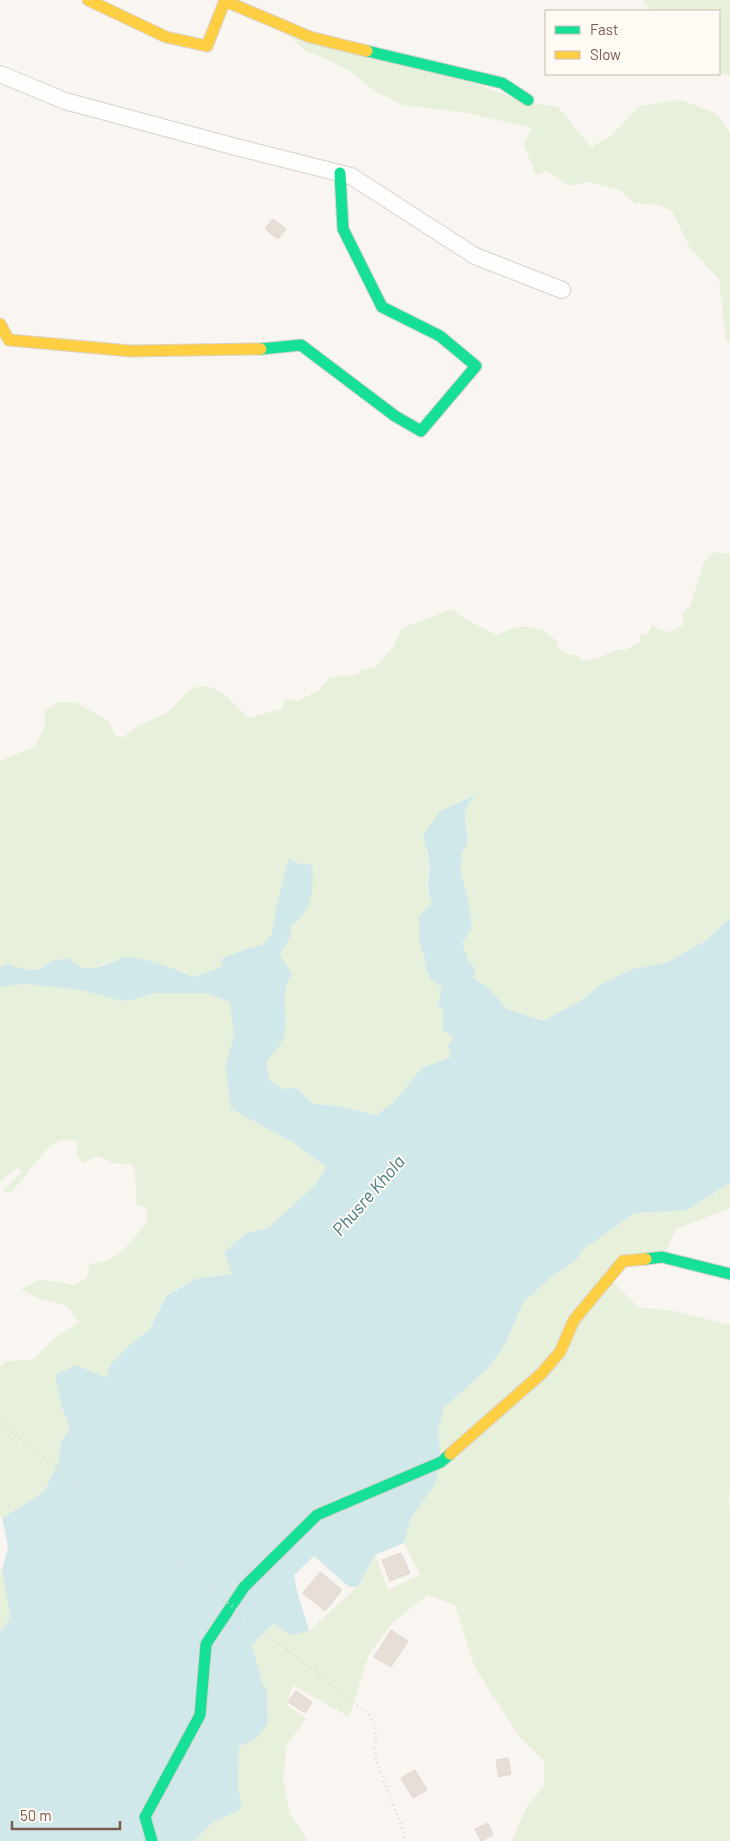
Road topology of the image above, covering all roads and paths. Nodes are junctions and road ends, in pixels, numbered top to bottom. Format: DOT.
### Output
graph roads {
  1 [pos="88,0"];
  2 [pos="0,74"];
  3 [pos="528,100"];
  4 [pos="340,173"];
  5 [pos="562,290"];
  6 [pos="0,324"];
  7 [pos="730,1274"];
  8 [pos="0,1423"];
  9 [pos="152,1841"];
  10 [pos="405,1841"];
  1 -- 3 [label="street"];
  2 -- 4 [label="street"];
  4 -- 5 [label="street"];
  4 -- 6 [label="street"];
  7 -- 9 [label="street"];
  8 -- 10 [label="path, bridge"];
}
